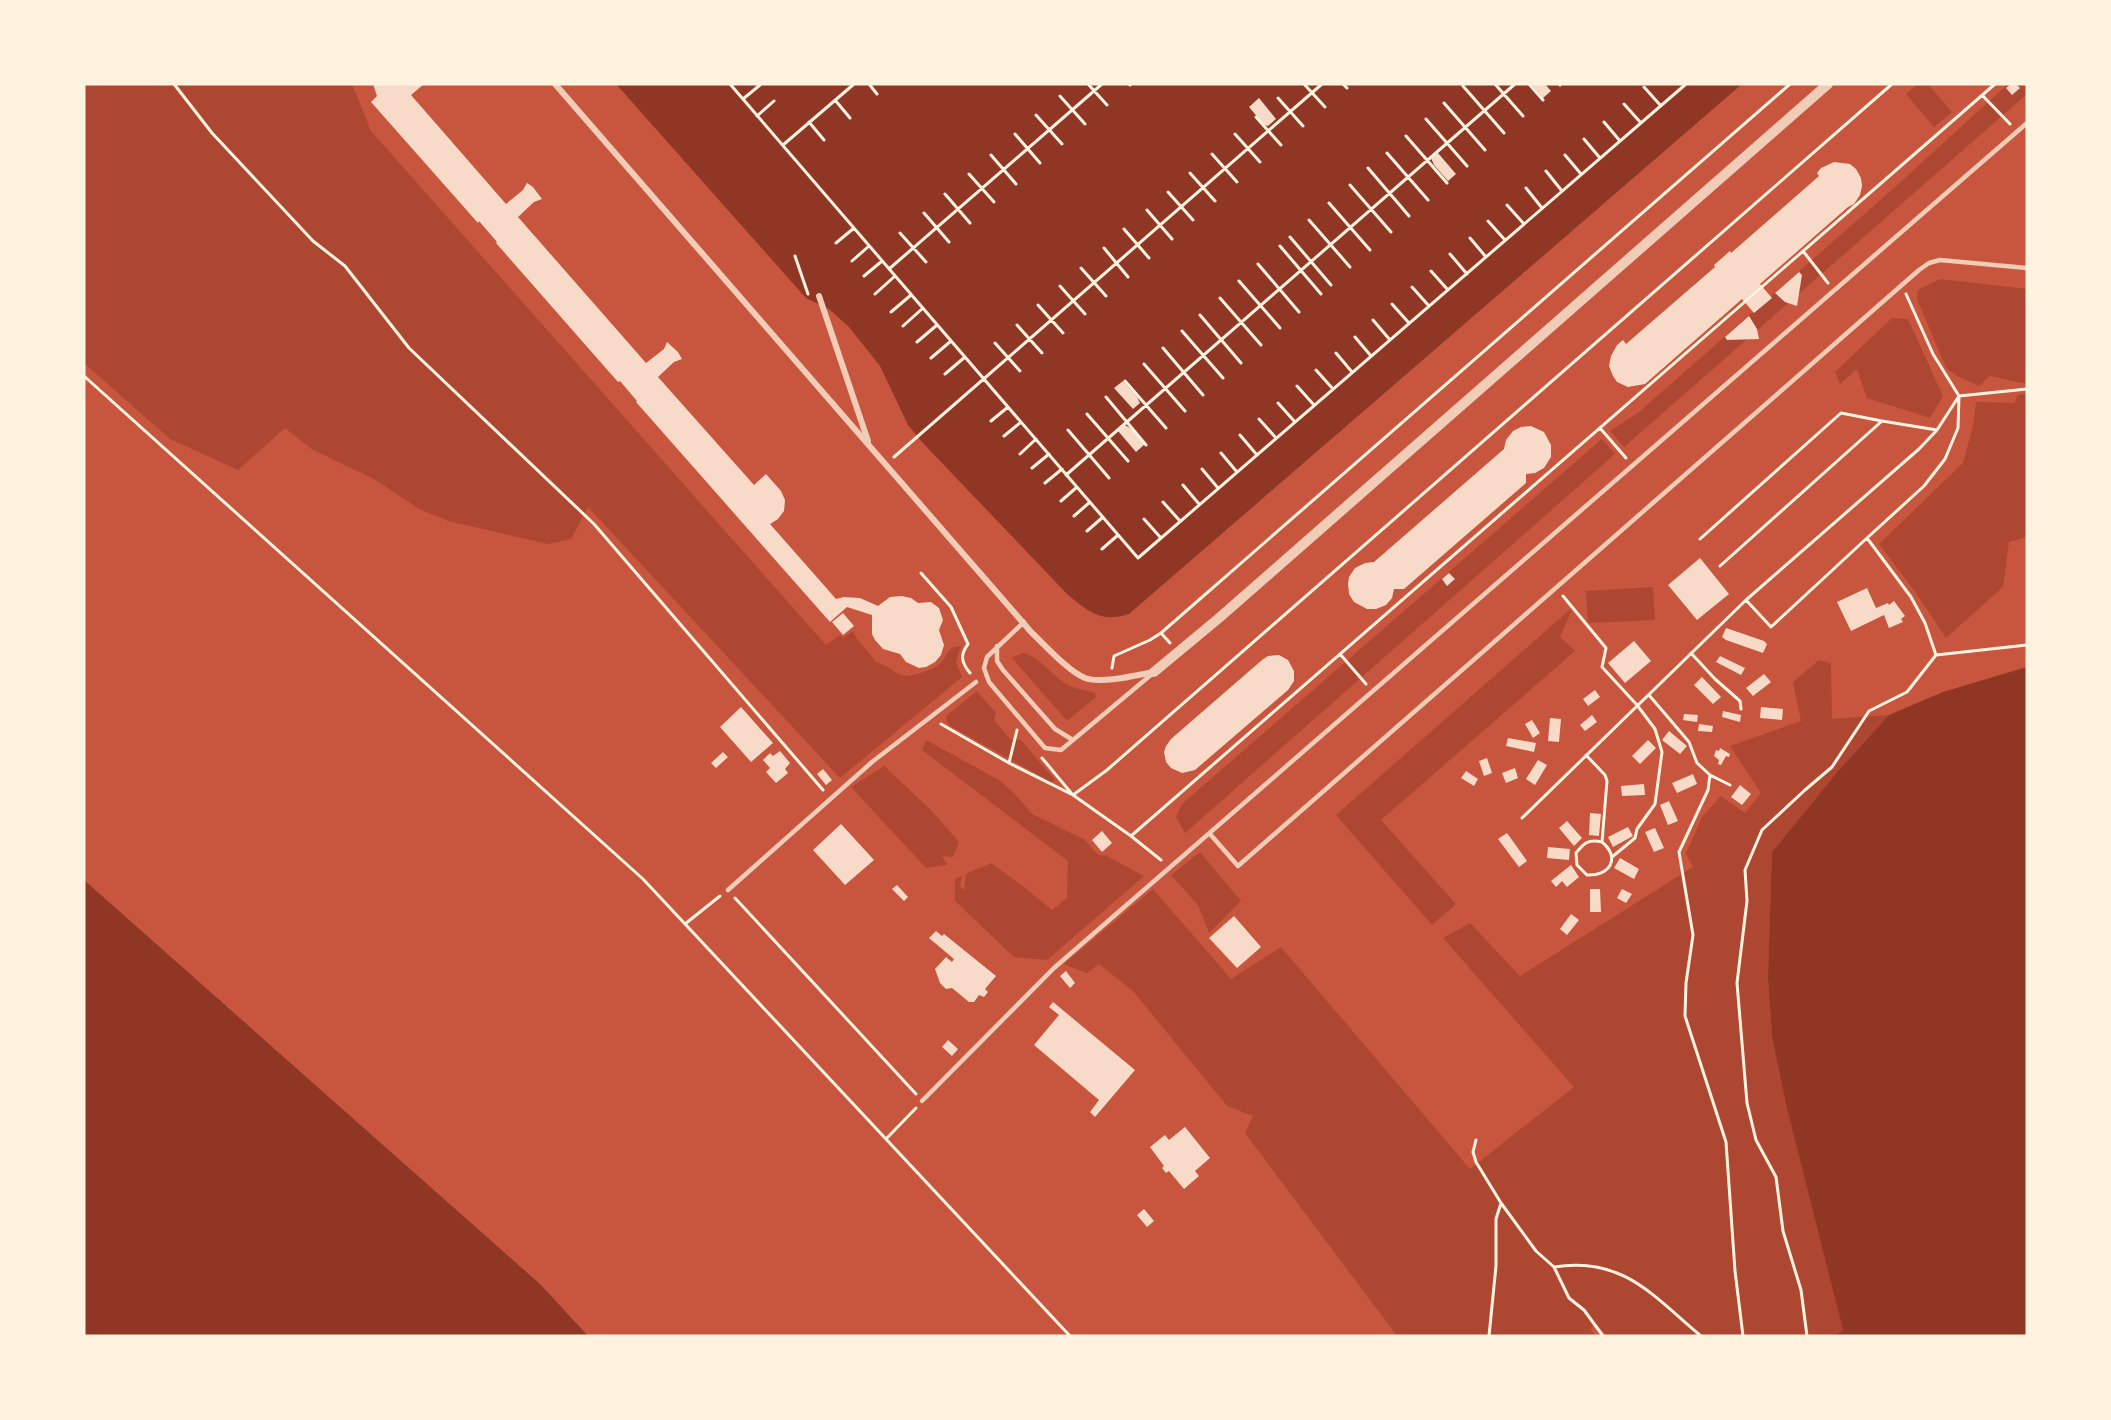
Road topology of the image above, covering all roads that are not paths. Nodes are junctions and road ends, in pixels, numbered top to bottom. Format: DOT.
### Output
graph roads {
  1 [pos="555,84"];
  2 [pos="1828,84"];
  3 [pos="2027,123"];
  4 [pos="2027,268"];
  5 [pos="819,296"];
  6 [pos="869,444"];
  7 [pos="1024,622"];
  8 [pos="997,646"];
  9 [pos="1154,672"];
  10 [pos="976,682"];
  11 [pos="1073,740"];
  12 [pos="1210,834"];
  13 [pos="728,890"];
  14 [pos="922,1101"];
  1 -- 6 [label="street"];
  2 -- 9 [label="street"];
  3 -- 12 [label="lane"];
  4 -- 12 [label="lane"];
  5 -- 6 [label="street"];
  6 -- 7 [label="street"];
  7 -- 8 [label="lane"];
  7 -- 9 [label="street"];
  8 -- 11 [label="lane"];
  8 -- 11 [label="lane"];
  9 -- 11 [label="lane"];
  10 -- 13 [label="lane"];
  12 -- 14 [label="lane"];
}
